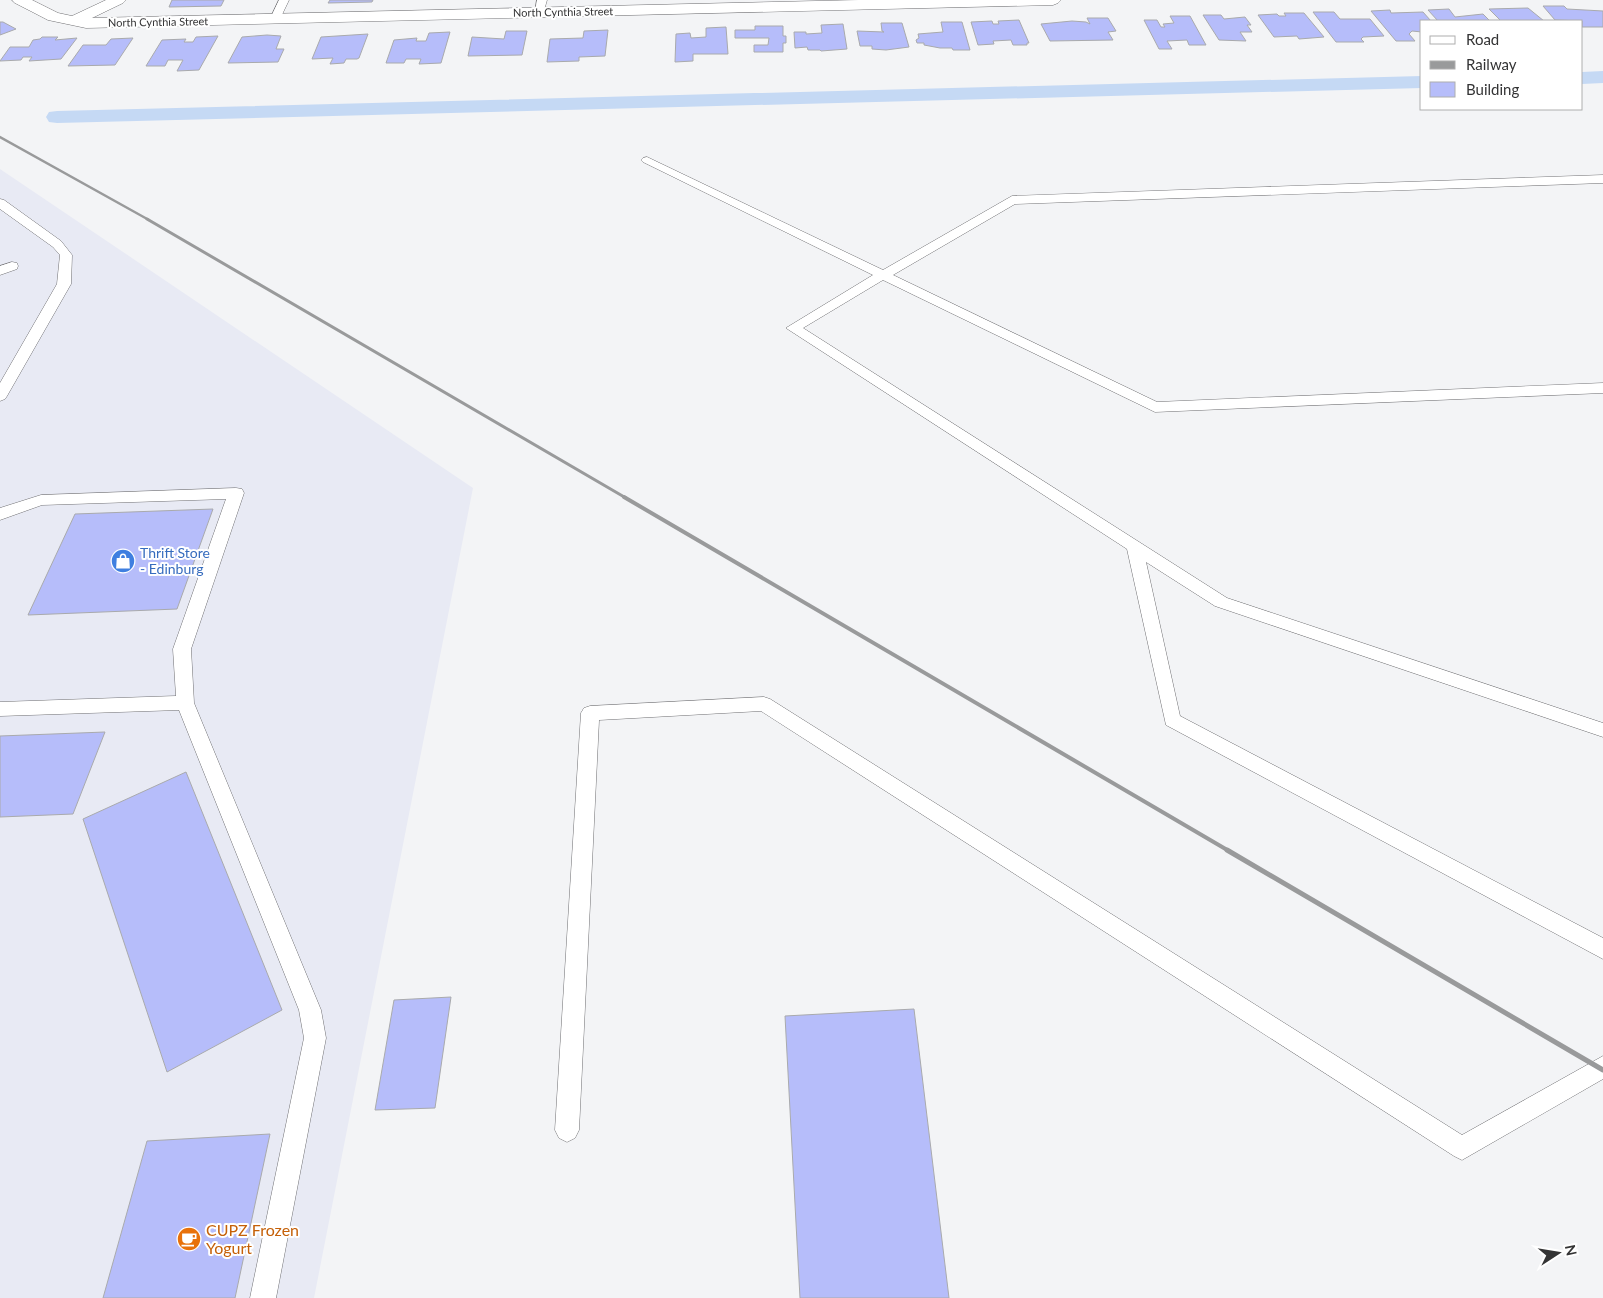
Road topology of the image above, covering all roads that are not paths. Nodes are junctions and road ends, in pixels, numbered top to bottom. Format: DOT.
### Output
graph roads {
  1 [pos="20,0"];
  2 [pos="118,0"];
  3 [pos="284,0"];
  4 [pos="416,0"];
  5 [pos="1053,0"];
  6 [pos="820,3"];
  7 [pos="541,6"];
  8 [pos="411,15"];
  9 [pos="275,19"];
  10 [pos="72,22"];
  11 [pos="647,160"];
  12 [pos="1603,179"];
  13 [pos="0,203"];
  14 [pos="883,275"];
  15 [pos="1603,388"];
  16 [pos="0,396"];
  17 [pos="0,514"];
  18 [pos="1134,546"];
  19 [pos="185,703"];
  20 [pos="0,709"];
  21 [pos="1603,730"];
  22 [pos="1603,949"];
  23 [pos="1603,1067"];
  24 [pos="567,1130"];
  25 [pos="263,1298"];
  1 -- 10 [label="street, North Cynthia Street"];
  2 -- 10 [label="street"];
  3 -- 9 [label="lane"];
  4 -- 8 [label="street"];
  5 -- 6 [label="street, North Cynthia Street"];
  6 -- 7 [label="street, North Cynthia Street"];
  7 -- 8 [label="street, North Cynthia Street"];
  8 -- 9 [label="street, North Cynthia Street"];
  9 -- 10 [label="street, North Cynthia Street"];
  11 -- 14 [label="lane"];
  12 -- 14 [label="lane"];
  13 -- 16 [label="lane"];
  14 -- 15 [label="lane"];
  14 -- 18 [label="lane"];
  17 -- 19 [label="lane"];
  18 -- 21 [label="lane"];
  18 -- 22 [label="lane"];
  19 -- 20 [label="lane"];
  19 -- 25 [label="lane"];
  23 -- 24 [label="lane"];
}
